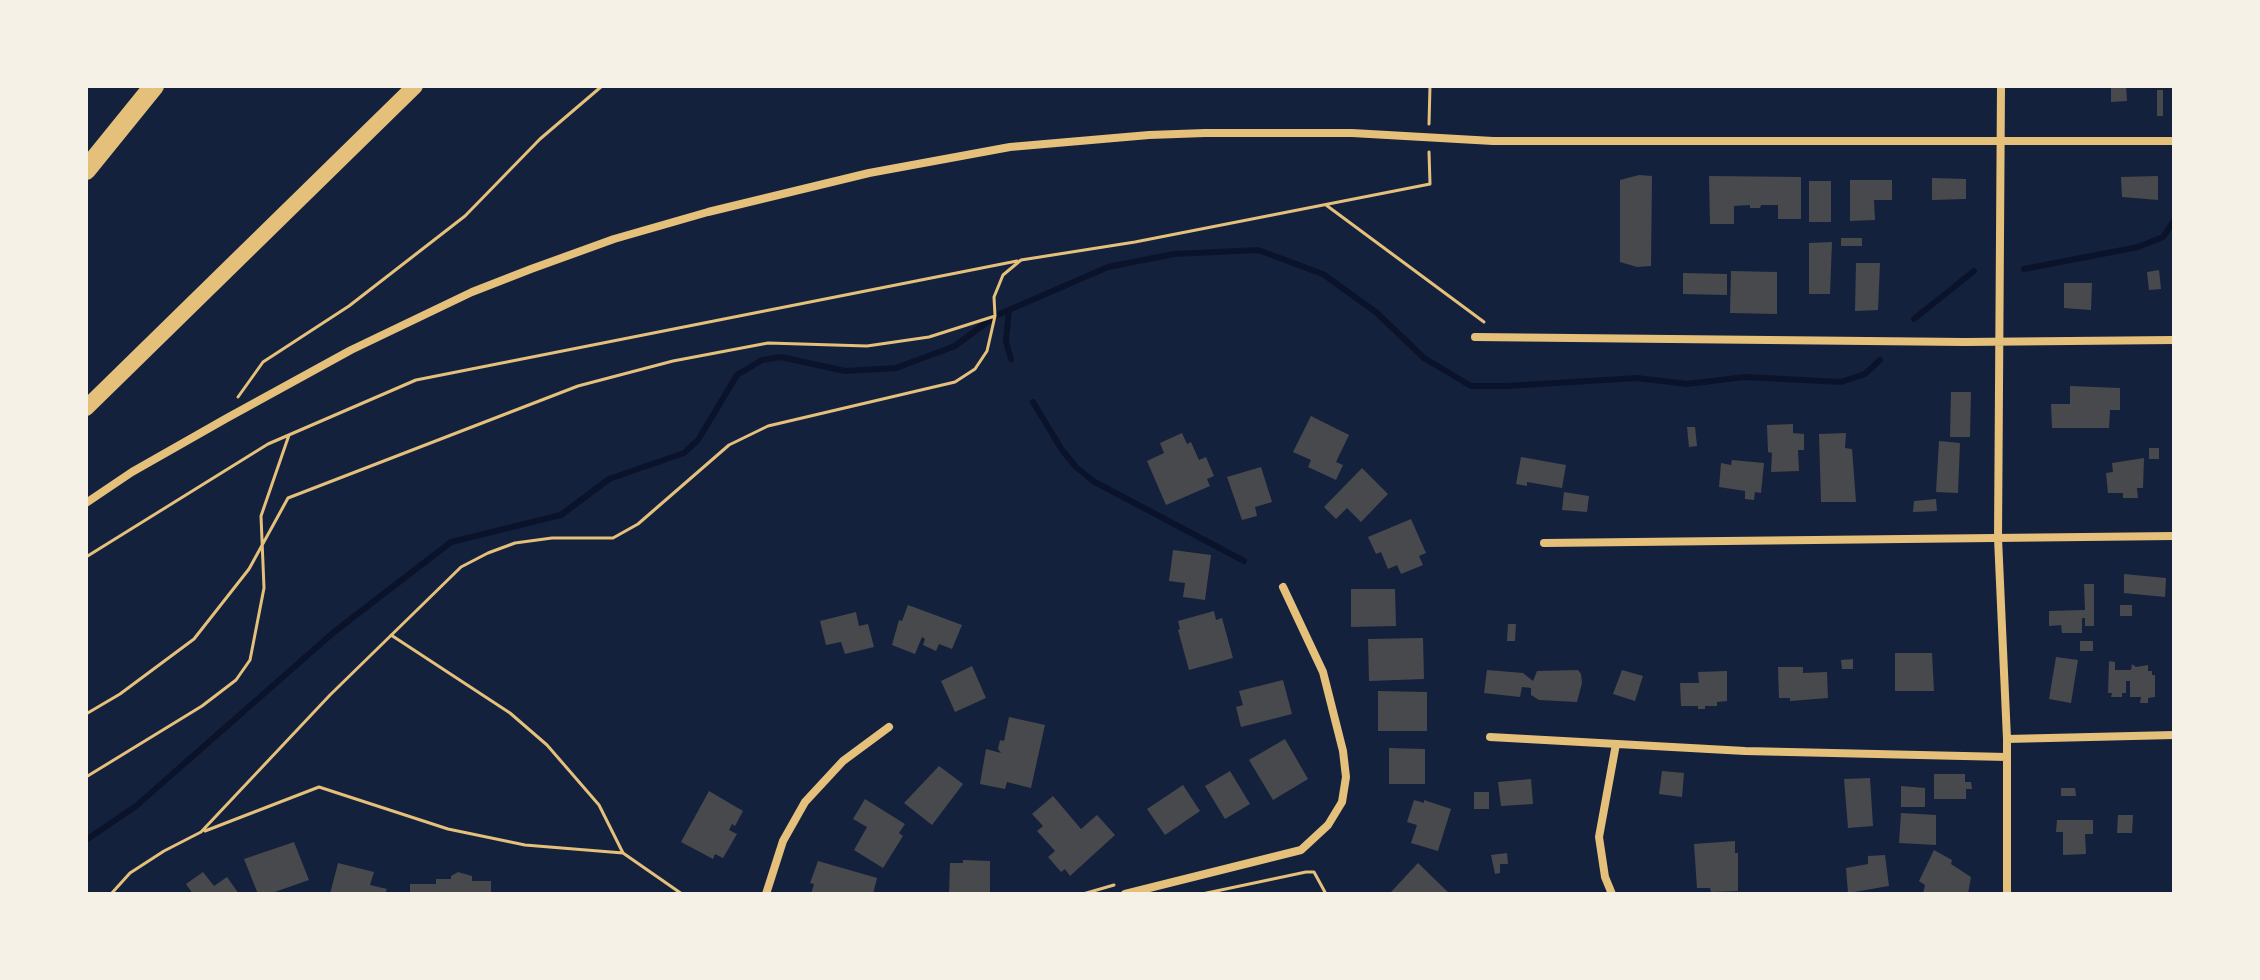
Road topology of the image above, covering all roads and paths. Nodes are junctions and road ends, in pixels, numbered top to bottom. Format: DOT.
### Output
graph roads {
  1 [pos="154,86"];
  2 [pos="415,86"];
  3 [pos="602,86"];
  4 [pos="1430,86"];
  5 [pos="2001,86"];
  6 [pos="1428,137"];
  7 [pos="2001,141"];
  8 [pos="2174,141"];
  9 [pos="86,170"];
  10 [pos="1325,204"];
  11 [pos="1021,260"];
  12 [pos="995,316"];
  13 [pos="1475,337"];
  14 [pos="1507,338"];
  15 [pos="2174,340"];
  16 [pos="1999,341"];
  17 [pos="86,408"];
  18 [pos="227,418"];
  19 [pos="289,435"];
  20 [pos="86,503"];
  21 [pos="2174,536"];
  22 [pos="1998,538"];
  23 [pos="1544,543"];
  24 [pos="86,557"];
  25 [pos="1283,587"];
  26 [pos="391,635"];
  27 [pos="86,714"];
  28 [pos="889,727"];
  29 [pos="2174,735"];
  30 [pos="1490,737"];
  31 [pos="2007,739"];
  32 [pos="1616,744"];
  33 [pos="2007,757"];
  34 [pos="86,777"];
  35 [pos="201,832"];
  36 [pos="623,853"];
  37 [pos="111,894"];
  38 [pos="682,894"];
  39 [pos="766,894"];
  40 [pos="1125,894"];
  41 [pos="1202,894"];
  42 [pos="1326,894"];
  43 [pos="1612,894"];
  44 [pos="2007,894"];
  1 -- 9 [label="highway"];
  2 -- 17 [label="main road"];
  3 -- 18 [label="path"];
  4 -- 6 [label="path"];
  5 -- 7 [label="street"];
  6 -- 7 [label="street"];
  6 -- 10 [label="path"];
  6 -- 18 [label="street"];
  7 -- 8 [label="street"];
  7 -- 16 [label="street"];
  10 -- 11 [label="path"];
  10 -- 14 [label="path"];
  11 -- 12 [label="path"];
  11 -- 19 [label="path"];
  12 -- 26 [label="path"];
  12 -- 27 [label="path"];
  13 -- 14 [label="street"];
  14 -- 16 [label="street"];
  15 -- 16 [label="street"];
  16 -- 22 [label="street"];
  18 -- 20 [label="street"];
  19 -- 24 [label="path"];
  19 -- 34 [label="path"];
  21 -- 22 [label="street"];
  22 -- 23 [label="street"];
  22 -- 31 [label="street"];
  25 -- 40 [label="street"];
  26 -- 35 [label="path"];
  26 -- 36 [label="path"];
  28 -- 39 [label="street"];
  29 -- 31 [label="street"];
  30 -- 32 [label="street"];
  31 -- 33 [label="street"];
  32 -- 33 [label="street"];
  32 -- 43 [label="street"];
  33 -- 44 [label="street"];
  35 -- 36 [label="path"];
  35 -- 37 [label="path"];
  36 -- 38 [label="path"];
  41 -- 42 [label="path"];
}
